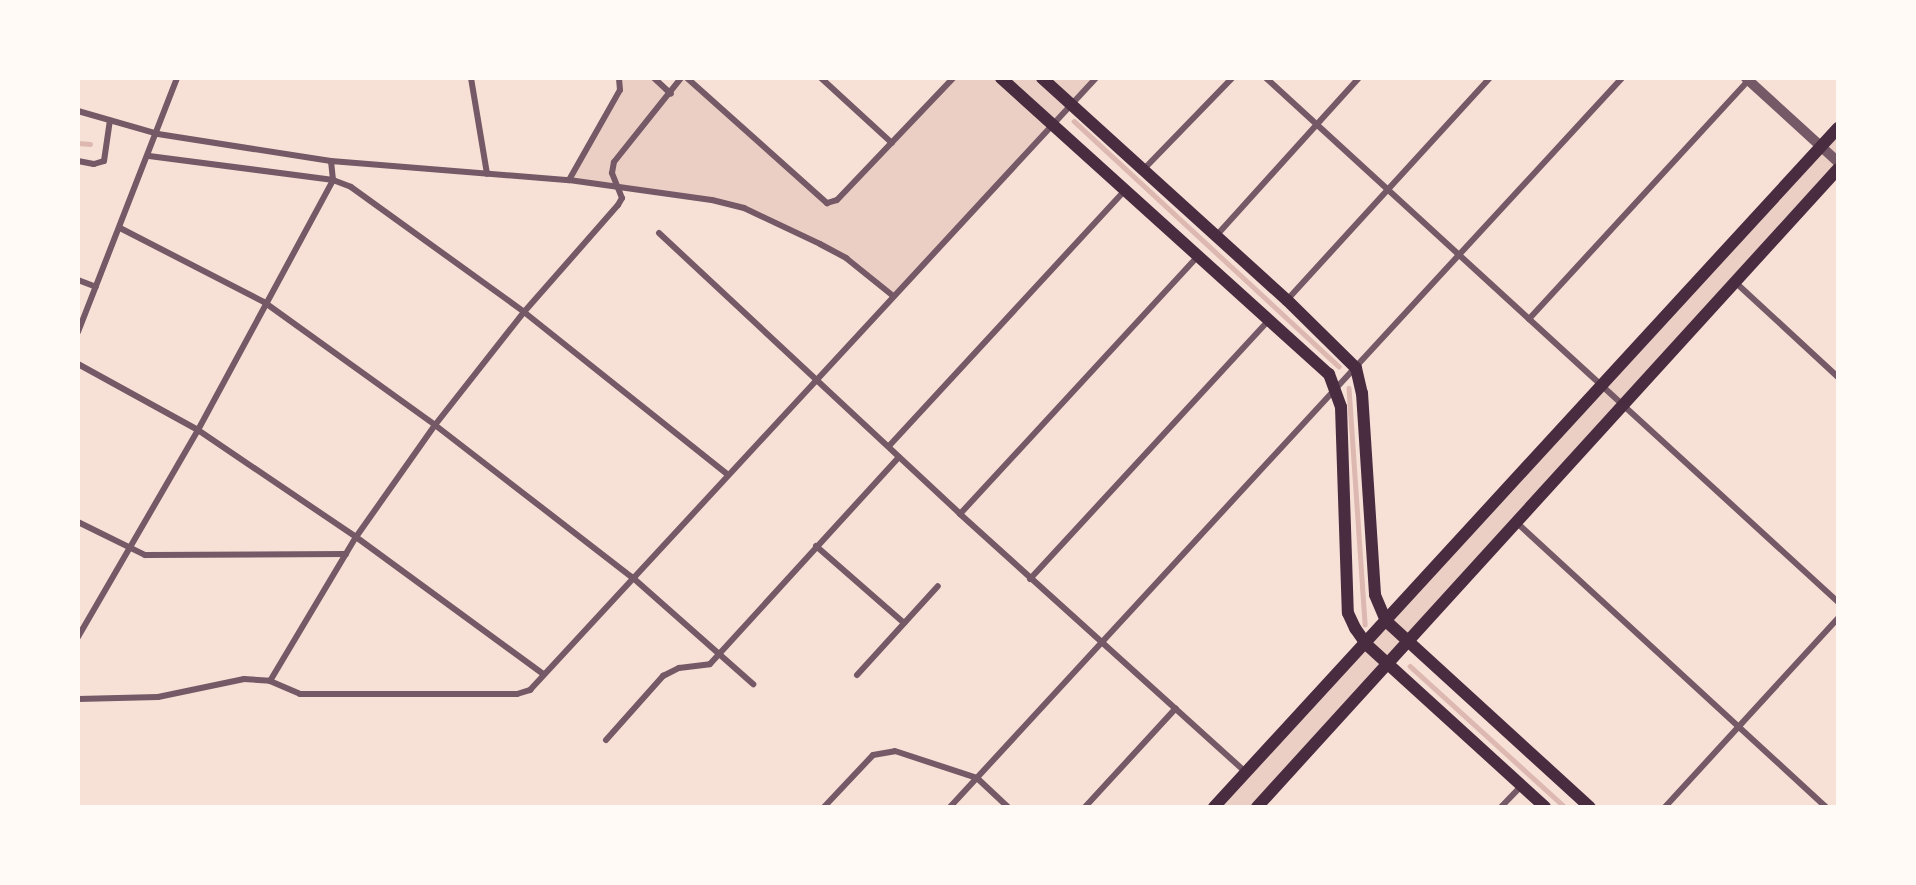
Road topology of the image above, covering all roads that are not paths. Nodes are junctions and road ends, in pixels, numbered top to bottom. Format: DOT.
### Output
graph roads {
  1 [pos="177,78"];
  2 [pos="471,78"];
  3 [pos="620,78"];
  4 [pos="654,78"];
  5 [pos="681,78"];
  6 [pos="687,78"];
  7 [pos="821,78"];
  8 [pos="954,78"];
  9 [pos="1001,78"];
  10 [pos="1042,78"];
  11 [pos="1096,78"];
  12 [pos="1232,78"];
  13 [pos="1266,78"];
  14 [pos="1359,78"];
  15 [pos="1490,78"];
  16 [pos="1622,78"];
  17 [pos="1747,79"];
  18 [pos="671,94"];
  19 [pos="1070,104"];
  20 [pos="78,111"];
  21 [pos="110,120"];
  22 [pos="1053,123"];
  23 [pos="1317,125"];
  24 [pos="1838,128"];
  25 [pos="158,134"];
  26 [pos="892,143"];
  27 [pos="1821,147"];
  28 [pos="149,156"];
  29 [pos="331,160"];
  30 [pos="78,161"];
  31 [pos="1838,162"];
  32 [pos="1838,169"];
  33 [pos="1143,170"];
  34 [pos="487,174"];
  35 [pos="333,180"];
  36 [pos="569,180"];
  37 [pos="620,190"];
  38 [pos="1125,190"];
  39 [pos="1388,190"];
  40 [pos="120,228"];
  41 [pos="658,233"];
  42 [pos="1216,236"];
  43 [pos="1459,255"];
  44 [pos="1198,256"];
  45 [pos="78,280"];
  46 [pos="1735,282"];
  47 [pos="96,287"];
  48 [pos="892,295"];
  49 [pos="1287,300"];
  50 [pos="264,302"];
  51 [pos="524,312"];
  52 [pos="1269,319"];
  53 [pos="1529,319"];
  54 [pos="78,332"];
  55 [pos="78,364"];
  56 [pos="1356,368"];
  57 [pos="1838,377"];
  58 [pos="815,381"];
  59 [pos="1602,386"];
  60 [pos="1337,389"];
  61 [pos="1623,405"];
  62 [pos="435,425"];
  63 [pos="198,430"];
  64 [pos="888,446"];
  65 [pos="899,457"];
  66 [pos="727,474"];
  67 [pos="960,514"];
  68 [pos="78,522"];
  69 [pos="1516,522"];
  70 [pos="356,537"];
  71 [pos="816,546"];
  72 [pos="131,549"];
  73 [pos="346,554"];
  74 [pos="632,577"];
  75 [pos="1030,579"];
  76 [pos="938,586"];
  77 [pos="1838,602"];
  78 [pos="1838,618"];
  79 [pos="1386,621"];
  80 [pos="904,623"];
  81 [pos="78,637"];
  82 [pos="1408,641"];
  83 [pos="1099,642"];
  84 [pos="1366,644"];
  85 [pos="719,654"];
  86 [pos="1387,663"];
  87 [pos="543,674"];
  88 [pos="857,675"];
  89 [pos="270,681"];
  90 [pos="753,684"];
  91 [pos="78,699"];
  92 [pos="1176,708"];
  93 [pos="1739,726"];
  94 [pos="606,740"];
  95 [pos="1246,772"];
  96 [pos="977,778"];
  97 [pos="1521,786"];
  98 [pos="824,807"];
  99 [pos="950,807"];
  100 [pos="1008,807"];
  101 [pos="1085,807"];
  102 [pos="1214,807"];
  103 [pos="1257,807"];
  104 [pos="1501,807"];
  105 [pos="1545,807"];
  106 [pos="1590,807"];
  107 [pos="1665,807"];
  108 [pos="1826,807"];
  1 -- 25 [label="street"];
  2 -- 34 [label="street"];
  3 -- 36 [label="street"];
  4 -- 18 [label="street"];
  5 -- 18 [label="street"];
  6 -- 26 [label="street"];
  7 -- 26 [label="street"];
  8 -- 26 [label="street"];
  9 -- 22 [label="main road"];
  10 -- 19 [label="main road"];
  11 -- 19 [label="street"];
  12 -- 33 [label="street"];
  13 -- 23 [label="street"];
  14 -- 23 [label="street"];
  15 -- 39 [label="street"];
  16 -- 43 [label="street"];
  17 -- 27 [label="street"];
  17 -- 53 [label="street"];
  18 -- 37 [label="street"];
  19 -- 22 [label="street"];
  19 -- 33 [label="main road"];
  20 -- 21 [label="street"];
  21 -- 25 [label="street"];
  21 -- 30 [label="street"];
  22 -- 38 [label="main road"];
  22 -- 48 [label="street"];
  23 -- 39 [label="street"];
  23 -- 42 [label="street"];
  24 -- 27 [label="main road"];
  25 -- 28 [label="street"];
  25 -- 29 [label="street"];
  27 -- 31 [label="street"];
  27 -- 59 [label="main road"];
  28 -- 35 [label="street"];
  28 -- 40 [label="street"];
  29 -- 34 [label="street"];
  29 -- 35 [label="street"];
  32 -- 46 [label="main road"];
  33 -- 42 [label="main road"];
  34 -- 36 [label="street"];
  35 -- 50 [label="street"];
  35 -- 51 [label="street"];
  36 -- 37 [label="street"];
  37 -- 48 [label="street"];
  37 -- 51 [label="street"];
  38 -- 44 [label="main road"];
  38 -- 64 [label="street"];
  39 -- 43 [label="street"];
  39 -- 49 [label="street"];
  40 -- 47 [label="street"];
  40 -- 50 [label="street"];
  41 -- 58 [label="street"];
  42 -- 49 [label="main road"];
  43 -- 53 [label="street"];
  43 -- 56 [label="street"];
  44 -- 52 [label="main road"];
  44 -- 67 [label="street"];
  45 -- 47 [label="street"];
  46 -- 57 [label="street"];
  46 -- 61 [label="main road"];
  47 -- 54 [label="street"];
  48 -- 58 [label="street"];
  49 -- 56 [label="main road"];
  50 -- 62 [label="street"];
  50 -- 63 [label="street"];
  51 -- 62 [label="street"];
  51 -- 66 [label="street"];
  52 -- 60 [label="main road"];
  52 -- 75 [label="street"];
  53 -- 59 [label="street"];
  55 -- 63 [label="street"];
  56 -- 60 [label="street"];
  56 -- 79 [label="main road"];
  58 -- 64 [label="street"];
  58 -- 66 [label="street"];
  59 -- 61 [label="street"];
  59 -- 79 [label="main road"];
  60 -- 83 [label="street"];
  60 -- 84 [label="main road"];
  61 -- 69 [label="main road"];
  61 -- 77 [label="street"];
  62 -- 70 [label="street"];
  62 -- 74 [label="street"];
  63 -- 70 [label="street"];
  63 -- 72 [label="street"];
  64 -- 65 [label="street"];
  65 -- 67 [label="street"];
  65 -- 71 [label="street"];
  66 -- 74 [label="street"];
  67 -- 75 [label="street"];
  68 -- 72 [label="street"];
  69 -- 82 [label="main road"];
  69 -- 93 [label="street"];
  70 -- 73 [label="street"];
  70 -- 87 [label="street"];
  71 -- 80 [label="street"];
  71 -- 85 [label="street"];
  72 -- 73 [label="street"];
  72 -- 81 [label="street"];
  73 -- 89 [label="street"];
  74 -- 85 [label="street"];
  74 -- 87 [label="street"];
  75 -- 83 [label="street"];
  76 -- 80 [label="street"];
  78 -- 93 [label="street"];
  79 -- 82 [label="main road"];
  79 -- 84 [label="main road"];
  80 -- 88 [label="street"];
  82 -- 86 [label="main road"];
  82 -- 106 [label="main road"];
  83 -- 92 [label="street"];
  83 -- 96 [label="street"];
  84 -- 86 [label="main road"];
  84 -- 95 [label="main road"];
  85 -- 90 [label="street"];
  85 -- 94 [label="street"];
  86 -- 97 [label="main road"];
  86 -- 103 [label="main road"];
  87 -- 89 [label="street"];
  89 -- 91 [label="street"];
  92 -- 95 [label="street"];
  92 -- 101 [label="street"];
  93 -- 107 [label="street"];
  93 -- 108 [label="street"];
  95 -- 102 [label="main road"];
  96 -- 98 [label="street"];
  96 -- 99 [label="street"];
  96 -- 100 [label="street"];
  97 -- 104 [label="street"];
  97 -- 105 [label="main road"];
}
